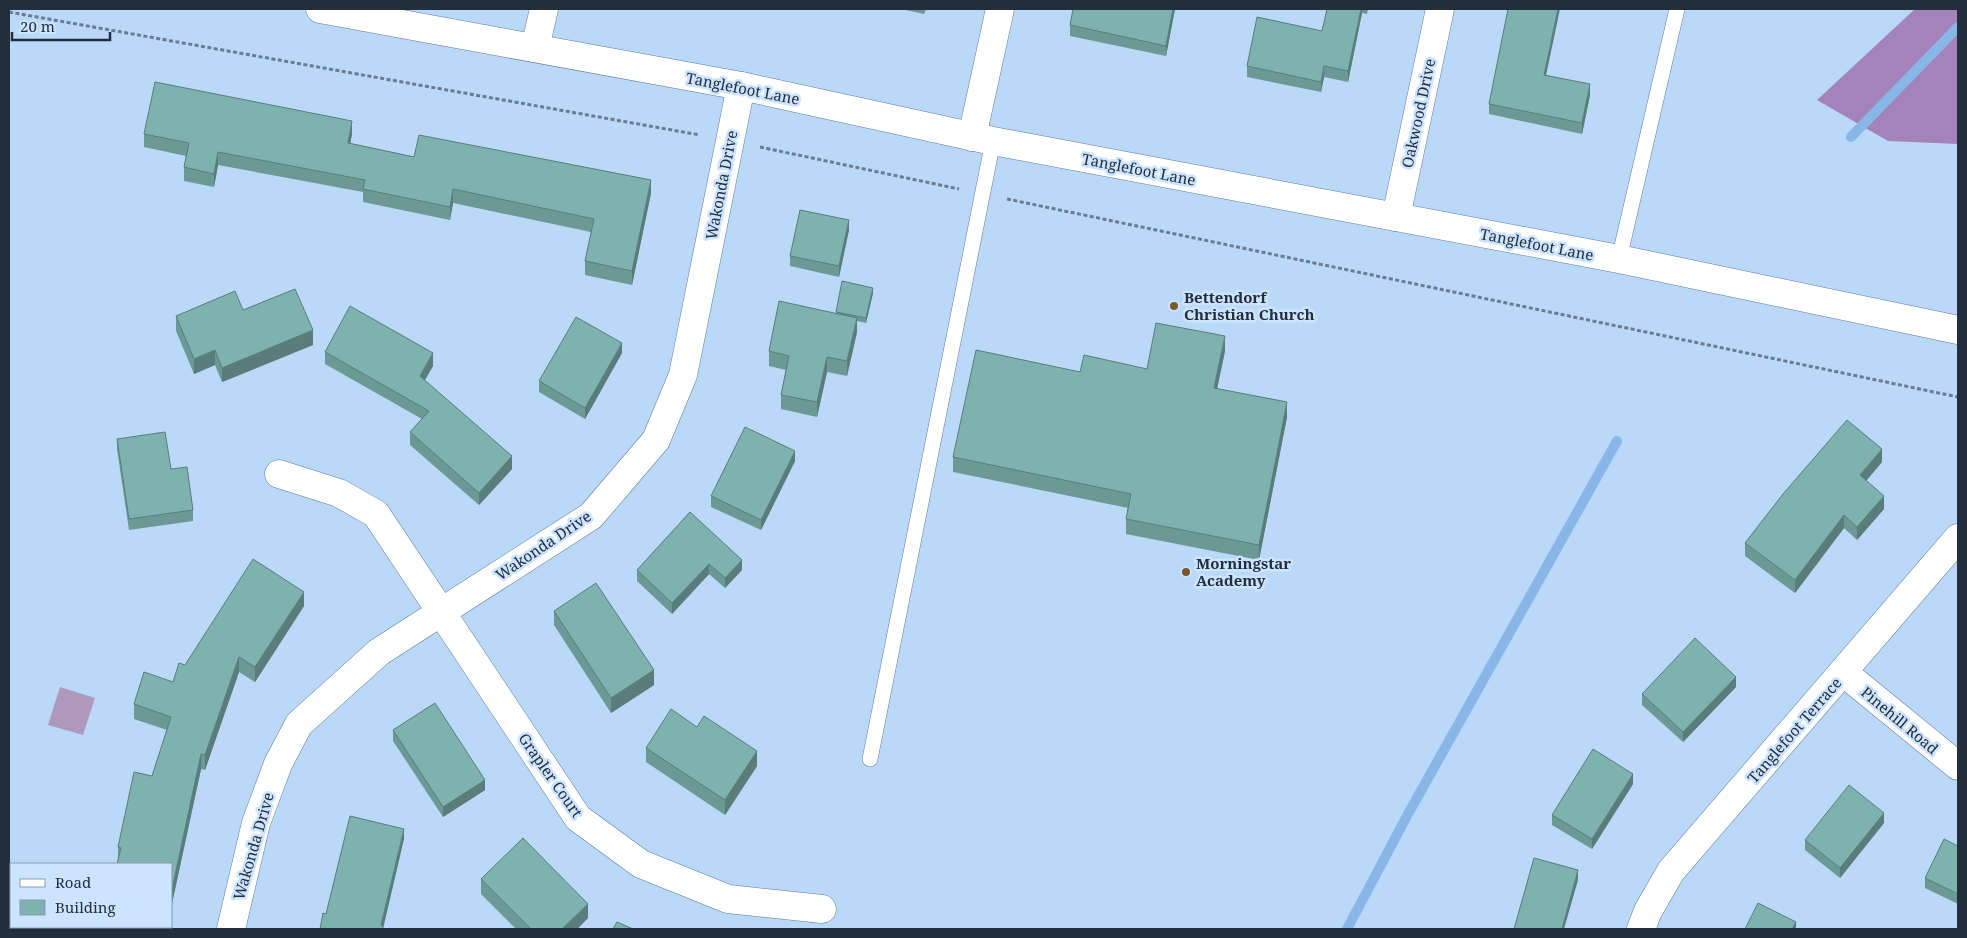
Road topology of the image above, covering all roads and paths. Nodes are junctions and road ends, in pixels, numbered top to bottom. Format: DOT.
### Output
graph roads {
  1 [pos="320,9"];
  2 [pos="544,9"];
  3 [pos="1000,9"];
  4 [pos="1440,9"];
  5 [pos="1677,9"];
  6 [pos="535,48"];
  7 [pos="741,86"];
  8 [pos="982,139"];
  9 [pos="1396,217"];
  10 [pos="1619,259"];
  11 [pos="1958,330"];
  12 [pos="279,474"];
  13 [pos="1958,538"];
  14 [pos="441,612"];
  15 [pos="1843,672"];
  16 [pos="870,759"];
  17 [pos="1958,766"];
  18 [pos="822,909"];
  19 [pos="231,929"];
  20 [pos="1641,929"];
  1 -- 6 [label="street, Tanglefoot Lane"];
  2 -- 6 [label="street"];
  3 -- 8 [label="street"];
  4 -- 9 [label="street, Oakwood Drive"];
  5 -- 10 [label="lane"];
  6 -- 7 [label="street, Tanglefoot Lane"];
  7 -- 8 [label="street, Tanglefoot Lane"];
  7 -- 14 [label="street, Wakonda Drive"];
  8 -- 9 [label="street, Tanglefoot Lane"];
  8 -- 16 [label="lane"];
  9 -- 10 [label="street, Tanglefoot Lane"];
  10 -- 11 [label="street, Tanglefoot Lane"];
  12 -- 14 [label="street, Grapler Court"];
  13 -- 15 [label="street, Tanglefoot Terrace"];
  14 -- 18 [label="street, Grapler Court"];
  14 -- 19 [label="street, Wakonda Drive"];
  15 -- 17 [label="street, Pinehill Road"];
  15 -- 20 [label="street, Tanglefoot Terrace"];
}
